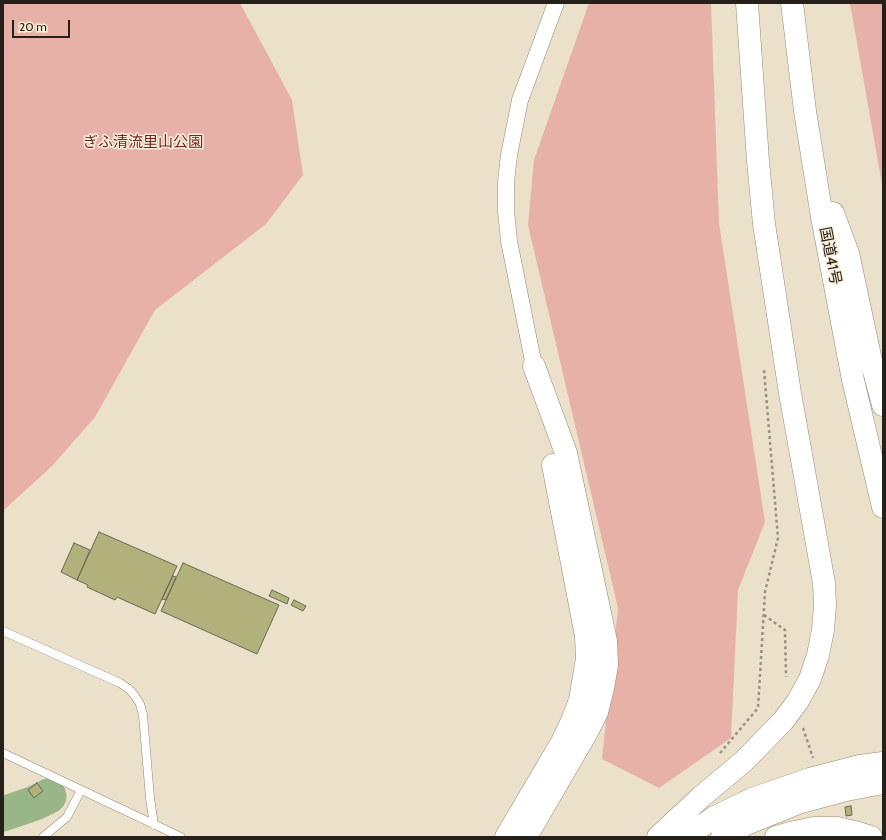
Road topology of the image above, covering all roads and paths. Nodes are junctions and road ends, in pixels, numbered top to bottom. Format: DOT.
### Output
graph roads {
  1 [pos="556,3"];
  2 [pos="747,3"];
  3 [pos="792,3"];
  4 [pos="802,3"];
  5 [pos="832,214"];
  6 [pos="763,362"];
  7 [pos="534,366"];
  8 [pos="883,405"];
  9 [pos="883,463"];
  10 [pos="883,507"];
  11 [pos="764,614"];
  12 [pos="3,630"];
  13 [pos="786,680"];
  14 [pos="802,725"];
  15 [pos="3,753"];
  16 [pos="719,753"];
  17 [pos="883,763"];
  18 [pos="815,765"];
  19 [pos="883,783"];
  20 [pos="81,790"];
  21 [pos="154,824"];
  22 [pos="43,837"];
  23 [pos="181,837"];
  24 [pos="506,837"];
  25 [pos="526,837"];
  26 [pos="658,837"];
  27 [pos="685,837"];
  28 [pos="722,837"];
  29 [pos="776,837"];
  30 [pos="871,837"];
  1 -- 7 [label="street"];
  2 -- 26 [label="main road"];
  3 -- 10 [label="main road, 国道41号"];
  4 -- 5 [label="main road, 国道41号"];
  5 -- 8 [label="main road"];
  5 -- 9 [label="main road, 国道41号"];
  6 -- 11 [label="path"];
  7 -- 24 [label="main road"];
  7 -- 25 [label="main road"];
  11 -- 13 [label="path"];
  11 -- 16 [label="path"];
  12 -- 21 [label="lane"];
  14 -- 18 [label="path"];
  15 -- 20 [label="lane"];
  17 -- 27 [label="main road"];
  19 -- 28 [label="main road"];
  20 -- 21 [label="lane"];
  20 -- 22 [label="lane"];
  21 -- 23 [label="lane"];
  29 -- 30 [label="main road"];
}
